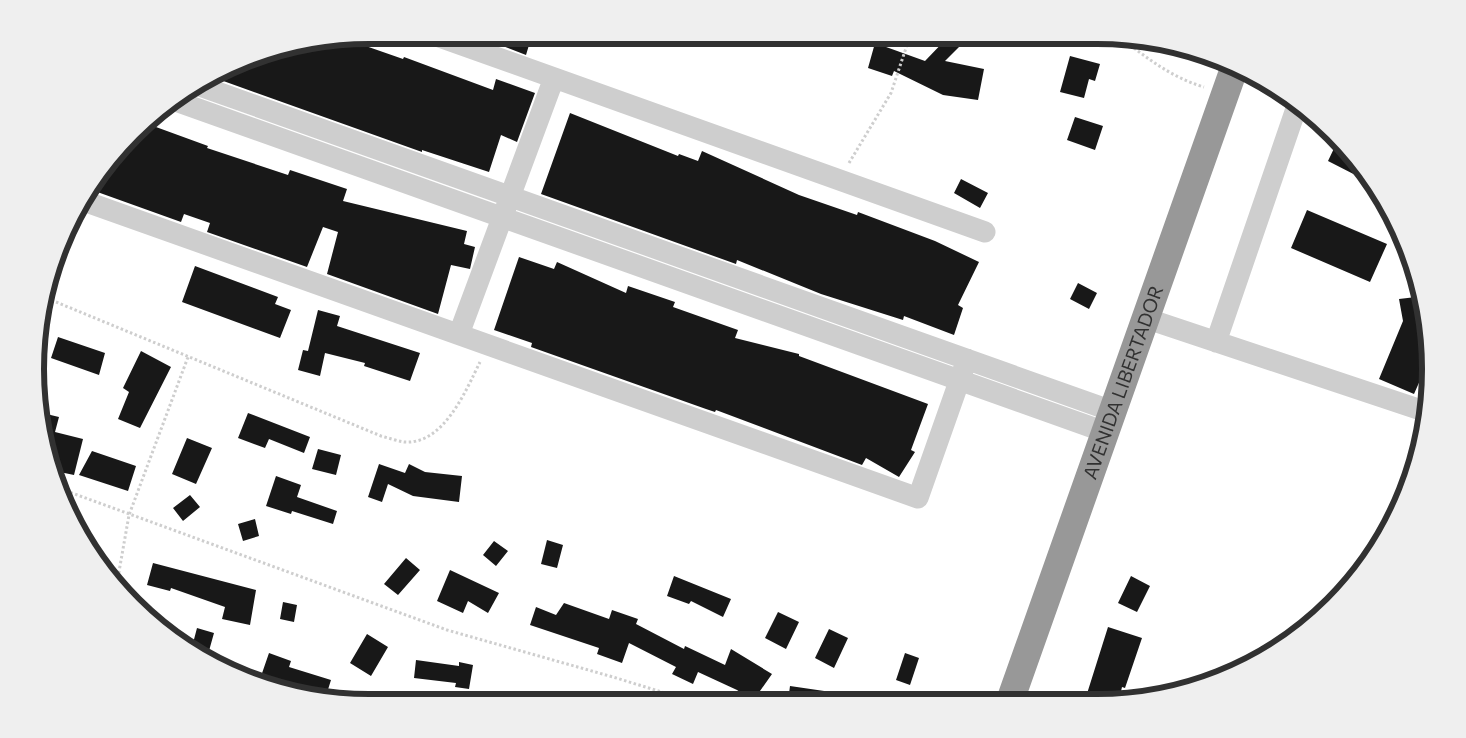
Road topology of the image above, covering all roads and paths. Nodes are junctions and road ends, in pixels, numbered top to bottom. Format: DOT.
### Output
graph roads {
  1 [pos="459,44"];
  2 [pos="907,44"];
  3 [pos="1131,46"];
  4 [pos="1232,74"];
  5 [pos="554,78"];
  6 [pos="205,88"];
  7 [pos="1225,94"];
  8 [pos="182,103"];
  9 [pos="1295,111"];
  10 [pos="838,179"];
  11 [pos="510,196"];
  12 [pos="89,203"];
  13 [pos="502,217"];
  14 [pos="985,232"];
  15 [pos="56,302"];
  16 [pos="1145,318"];
  17 [pos="459,334"];
  18 [pos="1216,342"];
  19 [pos="488,344"];
  20 [pos="188,357"];
  21 [pos="967,359"];
  22 [pos="959,380"];
  23 [pos="1419,409"];
  24 [pos="1109,422"];
  25 [pos="69,492"];
  26 [pos="129,515"];
  27 [pos="118,576"];
  28 [pos="668,694"];
  29 [pos="1012,694"];
  1 -- 5 [label="street"];
  2 -- 10 [label="path"];
  3 -- 7 [label="path"];
  4 -- 7 [label="highway, AVENIDA LIBERTADOR"];
  5 -- 10 [label="street"];
  5 -- 11 [label="street"];
  6 -- 11 [label="street"];
  7 -- 16 [label="highway, AVENIDA LIBERTADOR"];
  8 -- 13 [label="street"];
  9 -- 18 [label="street"];
  10 -- 14 [label="street"];
  11 -- 13 [label="street"];
  11 -- 21 [label="street"];
  12 -- 17 [label="street"];
  13 -- 17 [label="street"];
  13 -- 22 [label="street"];
  15 -- 20 [label="path"];
  16 -- 18 [label="street"];
  16 -- 24 [label="highway, AVENIDA LIBERTADOR"];
  17 -- 19 [label="street"];
  18 -- 23 [label="street"];
  19 -- 20 [label="path"];
  19 -- 22 [label="street"];
  20 -- 26 [label="path"];
  21 -- 22 [label="street"];
  21 -- 24 [label="street"];
  22 -- 24 [label="street"];
  24 -- 29 [label="highway, AVENIDA LIBERTADOR"];
  25 -- 26 [label="path"];
  26 -- 27 [label="path"];
  26 -- 28 [label="path"];
}
